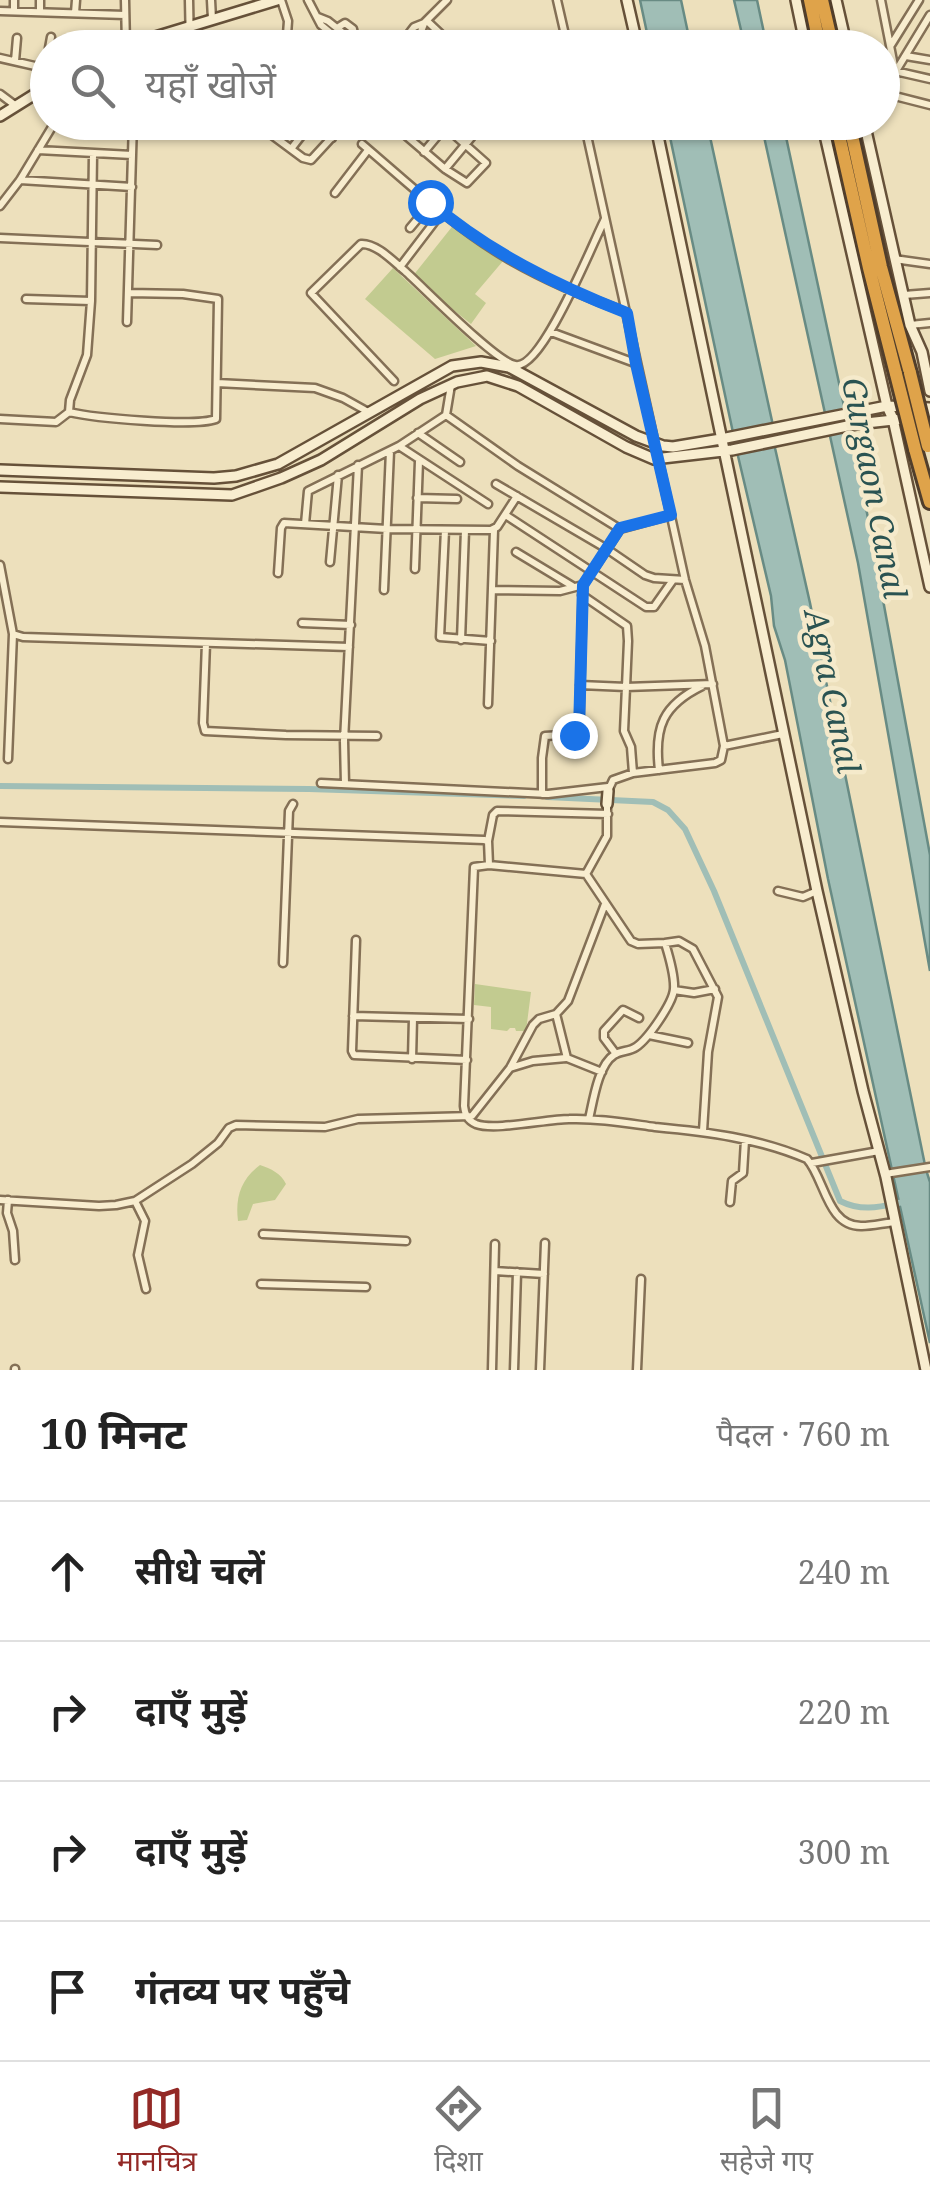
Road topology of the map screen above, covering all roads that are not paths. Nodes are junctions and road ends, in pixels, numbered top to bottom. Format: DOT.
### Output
graph roads {
  1 [pos="14,0"];
  2 [pos="40,0"];
  3 [pos="76,0"];
  4 [pos="125,0"];
  5 [pos="189,0"];
  6 [pos="211,0"];
  7 [pos="277,0"];
  8 [pos="308,0"];
  9 [pos="447,0"];
  10 [pos="557,0"];
  11 [pos="627,0"];
  12 [pos="796,0"];
  13 [pos="810,0"];
  14 [pos="822,0"];
  15 [pos="836,0"];
  16 [pos="881,0"];
  17 [pos="892,0"];
  18 [pos="920,0"];
  19 [pos="0,10"];
  20 [pos="14,11"];
  21 [pos="40,12"];
  22 [pos="884,12"];
  23 [pos="75,13"];
  24 [pos="124,15"];
  25 [pos="930,15"];
  26 [pos="212,19"];
  27 [pos="426,22"];
  28 [pos="190,26"];
  29 [pos="334,29"];
  30 [pos="126,30"];
  31 [pos="178,30"];
  32 [pos="190,30"];
  33 [pos="287,30"];
  34 [pos="412,30"];
  35 [pos="422,30"];
  36 [pos="433,30"];
  37 [pos="564,30"];
  38 [pos="634,30"];
  39 [pos="802,30"];
  40 [pos="816,30"];
  41 [pos="828,30"];
  42 [pos="842,30"];
  43 [pos="888,30"];
  44 [pos="900,31"];
  45 [pos="920,32"];
  46 [pos="930,34"];
  47 [pos="16,38"];
  48 [pos="906,56"];
  49 [pos="0,58"];
  50 [pos="930,60"];
  51 [pos="15,61"];
  52 [pos="30,64"];
  53 [pos="900,64"];
  54 [pos="900,72"];
  55 [pos="930,79"];
  56 [pos="0,94"];
  57 [pos="30,97"];
  58 [pos="900,97"];
  59 [pos="930,105"];
  60 [pos="16,106"];
  61 [pos="0,116"];
  62 [pos="44,140"];
  63 [pos="132,140"];
  64 [pos="279,140"];
  65 [pos="297,140"];
  66 [pos="330,140"];
  67 [pos="410,140"];
  68 [pos="433,140"];
  69 [pos="461,140"];
  70 [pos="470,140"];
  71 [pos="588,140"];
  72 [pos="659,140"];
  73 [pos="826,140"];
  74 [pos="840,140"];
  75 [pos="853,140"];
  76 [pos="868,140"];
  77 [pos="466,145"];
  78 [pos="290,149"];
  79 [pos="38,150"];
  80 [pos="424,152"];
  81 [pos="93,154"];
  82 [pos="132,154"];
  83 [pos="445,169"];
  84 [pos="20,180"];
  85 [pos="93,184"];
  86 [pos="132,187"];
  87 [pos="334,194"];
  88 [pos="431,203"];
  89 [pos="0,206"];
  90 [pos="442,212"];
  91 [pos="605,218"];
  92 [pos="410,228"];
  93 [pos="0,238"];
  94 [pos="92,242"];
  95 [pos="130,244"];
  96 [pos="157,245"];
  97 [pos="894,259"];
  98 [pos="930,264"];
  99 [pos="400,267"];
  100 [pos="572,292"];
  101 [pos="129,293"];
  102 [pos="930,293"];
  103 [pos="904,295"];
  104 [pos="26,299"];
  105 [pos="91,302"];
  106 [pos="627,313"];
  107 [pos="127,322"];
  108 [pos="930,323"];
  109 [pos="910,325"];
  110 [pos="551,332"];
  111 [pos="926,351"];
  112 [pos="636,364"];
  113 [pos="903,373"];
  114 [pos="929,380"];
  115 [pos="394,381"];
  116 [pos="217,383"];
  117 [pos="452,384"];
  118 [pos="930,391"];
  119 [pos="887,406"];
  120 [pos="69,412"];
  121 [pos="930,412"];
  122 [pos="370,414"];
  123 [pos="446,415"];
  124 [pos="893,419"];
  125 [pos="0,420"];
  126 [pos="418,434"];
  127 [pos="726,438"];
  128 [pos="654,444"];
  129 [pos="399,446"];
  130 [pos="390,450"];
  131 [pos="924,450"];
  132 [pos="728,451"];
  133 [pos="659,459"];
  134 [pos="419,460"];
  135 [pos="460,462"];
  136 [pos="358,465"];
  137 [pos="0,470"];
  138 [pos="338,475"];
  139 [pos="496,484"];
  140 [pos="0,487"];
  141 [pos="517,496"];
  142 [pos="418,498"];
  143 [pos="458,498"];
  144 [pos="930,502"];
  145 [pos="488,504"];
  146 [pos="671,515"];
  147 [pos="506,516"];
  148 [pos="305,524"];
  149 [pos="333,526"];
  150 [pos="356,527"];
  151 [pos="620,528"];
  152 [pos="386,529"];
  153 [pos="416,530"];
  154 [pos="445,530"];
  155 [pos="465,530"];
  156 [pos="494,530"];
  157 [pos="606,549"];
  158 [pos="516,552"];
  159 [pos="330,562"];
  160 [pos="0,565"];
  161 [pos="415,569"];
  162 [pos="592,572"];
  163 [pos="278,573"];
  164 [pos="673,580"];
  165 [pos="685,580"];
  166 [pos="579,586"];
  167 [pos="930,587"];
  168 [pos="384,590"];
  169 [pos="493,590"];
  170 [pos="582,595"];
  171 [pos="302,624"];
  172 [pos="351,625"];
  173 [pos="13,634"];
  174 [pos="461,640"];
  175 [pos="491,641"];
  176 [pos="206,643"];
  177 [pos="350,647"];
  178 [pos="709,684"];
  179 [pos="580,685"];
  180 [pos="626,687"];
  181 [pos="488,704"];
  182 [pos="783,734"];
  183 [pos="345,736"];
  184 [pos="378,736"];
  185 [pos="724,746"];
  186 [pos="8,759"];
  187 [pos="658,770"];
  188 [pos="634,772"];
  189 [pos="321,783"];
  190 [pos="345,784"];
  191 [pos="608,789"];
  192 [pos="542,794"];
  193 [pos="293,804"];
  194 [pos="608,809"];
  195 [pos="0,822"];
  196 [pos="288,831"];
  197 [pos="488,841"];
  198 [pos="489,865"];
  199 [pos="586,874"];
  200 [pos="778,891"];
  201 [pos="817,891"];
  202 [pos="605,904"];
  203 [pos="356,940"];
  204 [pos="665,943"];
  205 [pos="283,963"];
  206 [pos="674,990"];
  207 [pos="714,990"];
  208 [pos="556,1014"];
  209 [pos="353,1016"];
  210 [pos="413,1018"];
  211 [pos="638,1018"];
  212 [pos="469,1019"];
  213 [pos="648,1036"];
  214 [pos="688,1043"];
  215 [pos="616,1054"];
  216 [pos="568,1058"];
  217 [pos="412,1059"];
  218 [pos="468,1060"];
  219 [pos="510,1068"];
  220 [pos="602,1072"];
  221 [pos="467,1118"];
  222 [pos="589,1119"];
  223 [pos="703,1131"];
  224 [pos="745,1140"];
  225 [pos="879,1151"];
  226 [pos="820,1161"];
  227 [pos="930,1167"];
  228 [pos="886,1174"];
  229 [pos="4,1200"];
  230 [pos="134,1201"];
  231 [pos="730,1202"];
  232 [pos="896,1222"];
  233 [pos="263,1234"];
  234 [pos="406,1240"];
  235 [pos="495,1244"];
  236 [pos="545,1244"];
  237 [pos="15,1260"];
  238 [pos="495,1271"];
  239 [pos="517,1272"];
  240 [pos="544,1274"];
  241 [pos="641,1279"];
  242 [pos="261,1284"];
  243 [pos="366,1287"];
  244 [pos="146,1289"];
  245 [pos="492,1370"];
  246 [pos="514,1370"];
  247 [pos="540,1370"];
  248 [pos="637,1370"];
  249 [pos="926,1370"];
  1 -- 20 [label="street"];
  2 -- 21 [label="street"];
  3 -- 23 [label="street"];
  4 -- 24 [label="street"];
  5 -- 28 [label="street"];
  6 -- 26 [label="street"];
  7 -- 26 [label="street"];
  7 -- 33 [label="street"];
  8 -- 29 [label="street"];
  9 -- 27 [label="street"];
  10 -- 37 [label="street"];
  11 -- 38 [label="street"];
  12 -- 39 [label="street"];
  13 -- 40 [label="highway"];
  14 -- 41 [label="highway"];
  15 -- 42 [label="street"];
  16 -- 22 [label="street"];
  17 -- 22 [label="street"];
  18 -- 44 [label="street"];
  19 -- 20 [label="street"];
  20 -- 21 [label="street"];
  21 -- 23 [label="street"];
  22 -- 43 [label="street"];
  23 -- 24 [label="street"];
  24 -- 30 [label="street"];
  25 -- 45 [label="street"];
  26 -- 28 [label="street"];
  27 -- 34 [label="street"];
  27 -- 35 [label="street"];
  27 -- 36 [label="street"];
  28 -- 31 [label="street"];
  28 -- 32 [label="street"];
  45 -- 46 [label="street"];
  45 -- 48 [label="street"];
  47 -- 51 [label="street"];
  48 -- 50 [label="street"];
  48 -- 53 [label="street"];
  49 -- 51 [label="street"];
  51 -- 52 [label="street"];
  54 -- 55 [label="street"];
  56 -- 60 [label="street"];
  57 -- 60 [label="street"];
  58 -- 59 [label="street"];
  60 -- 61 [label="street"];
  62 -- 79 [label="street"];
  63 -- 82 [label="street"];
  64 -- 78 [label="street"];
  65 -- 78 [label="street"];
  66 -- 78 [label="street"];
  67 -- 80 [label="street"];
  68 -- 80 [label="street"];
  69 -- 77 [label="street"];
  70 -- 77 [label="street"];
  71 -- 91 [label="street"];
  72 -- 127 [label="street"];
  73 -- 119 [label="street"];
  74 -- 113 [label="highway"];
  75 -- 113 [label="highway"];
  76 -- 97 [label="street"];
  77 -- 83 [label="street"];
  77 -- 83 [label="street"];
  79 -- 81 [label="street"];
  79 -- 84 [label="street"];
  80 -- 83 [label="street"];
  81 -- 82 [label="street"];
  81 -- 85 [label="street"];
  82 -- 86 [label="street"];
  84 -- 85 [label="street"];
  84 -- 89 [label="street"];
  85 -- 86 [label="street"];
  85 -- 94 [label="street"];
  86 -- 95 [label="street"];
  87 -- 88 [label="street"];
  88 -- 90 [label="street"];
  88 -- 92 [label="street"];
  90 -- 99 [label="street"];
  90 -- 100 [label="street"];
  91 -- 100 [label="street"];
  91 -- 106 [label="street"];
  93 -- 94 [label="street"];
  94 -- 95 [label="street"];
  94 -- 105 [label="street"];
  95 -- 96 [label="street"];
  95 -- 101 [label="street"];
  97 -- 98 [label="street"];
  97 -- 103 [label="street"];
  99 -- 110 [label="street"];
  99 -- 115 [label="street"];
  100 -- 106 [label="street"];
  100 -- 110 [label="street"];
  101 -- 107 [label="street"];
  101 -- 116 [label="street"];
  102 -- 103 [label="street"];
  103 -- 109 [label="street"];
  104 -- 105 [label="street"];
  105 -- 120 [label="street"];
  106 -- 112 [label="street"];
  108 -- 109 [label="street"];
  109 -- 111 [label="street"];
  110 -- 112 [label="street"];
  111 -- 114 [label="street"];
  112 -- 128 [label="street"];
  113 -- 131 [label="highway, bridge"];
  114 -- 118 [label="street"];
  116 -- 120 [label="street"];
  116 -- 122 [label="street"];
  117 -- 123 [label="street"];
  117 -- 133 [label="street"];
  117 -- 140 [label="street"];
  119 -- 121 [label="street"];
  119 -- 124 [label="street"];
  119 -- 127 [label="street"];
  120 -- 125 [label="street"];
  121 -- 124 [label="street"];
  122 -- 128 [label="street"];
  122 -- 137 [label="street"];
  123 -- 126 [label="street"];
  123 -- 151 [label="street"];
  124 -- 132 [label="street"];
  124 -- 167 [label="street"];
  126 -- 129 [label="street"];
  126 -- 135 [label="street"];
  127 -- 128 [label="street"];
  127 -- 132 [label="street"];
  128 -- 133 [label="street"];
  129 -- 130 [label="street"];
  129 -- 134 [label="street"];
  130 -- 136 [label="street"];
  130 -- 152 [label="street"];
  131 -- 144 [label="highway"];
  132 -- 133 [label="street"];
  132 -- 182 [label="street"];
  133 -- 146 [label="street"];
  134 -- 142 [label="street"];
  134 -- 145 [label="street"];
  136 -- 138 [label="street"];
  136 -- 150 [label="street"];
  138 -- 148 [label="street"];
  138 -- 149 [label="street"];
  139 -- 141 [label="street"];
  141 -- 147 [label="street"];
  141 -- 157 [label="street"];
  142 -- 143 [label="street"];
  142 -- 153 [label="street"];
  146 -- 151 [label="street"];
  146 -- 165 [label="street"];
  147 -- 156 [label="street"];
  147 -- 162 [label="street"];
  148 -- 149 [label="street"];
  148 -- 163 [label="street"];
  149 -- 150 [label="street"];
  149 -- 159 [label="street"];
  150 -- 152 [label="street"];
  150 -- 172 [label="street"];
  151 -- 157 [label="street"];
  152 -- 153 [label="street"];
  152 -- 168 [label="street"];
  153 -- 154 [label="street"];
  153 -- 161 [label="street"];
  154 -- 155 [label="street"];
  154 -- 174 [label="street"];
  155 -- 156 [label="street"];
  155 -- 174 [label="street"];
  156 -- 169 [label="street"];
  157 -- 162 [label="street"];
  157 -- 164 [label="street"];
  158 -- 166 [label="street"];
  160 -- 173 [label="street"];
  162 -- 164 [label="street"];
  162 -- 166 [label="street"];
  164 -- 165 [label="street"];
  165 -- 178 [label="street"];
  166 -- 169 [label="street"];
  166 -- 170 [label="street"];
  169 -- 175 [label="street"];
  170 -- 179 [label="street"];
  170 -- 180 [label="street"];
  171 -- 172 [label="street"];
  172 -- 177 [label="street"];
  173 -- 176 [label="street"];
  173 -- 186 [label="street"];
  174 -- 175 [label="street"];
  175 -- 181 [label="street"];
  176 -- 177 [label="street"];
  176 -- 183 [label="street"];
  177 -- 183 [label="street"];
  178 -- 180 [label="street"];
  178 -- 185 [label="street"];
  178 -- 187 [label="street"];
  179 -- 180 [label="street"];
  179 -- 192 [label="street"];
  180 -- 188 [label="street"];
  182 -- 185 [label="street"];
  182 -- 201 [label="street"];
  183 -- 184 [label="street"];
  183 -- 190 [label="street"];
  185 -- 187 [label="street"];
  187 -- 188 [label="street"];
  188 -- 191 [label="street"];
  189 -- 190 [label="street"];
  190 -- 192 [label="street"];
  191 -- 192 [label="street"];
  191 -- 194 [label="street"];
  193 -- 196 [label="street"];
  194 -- 197 [label="street"];
  194 -- 199 [label="street"];
  195 -- 196 [label="street"];
  196 -- 197 [label="street"];
  196 -- 205 [label="street"];
  197 -- 198 [label="street"];
  198 -- 199 [label="street"];
  198 -- 212 [label="street"];
  199 -- 202 [label="street"];
  200 -- 201 [label="street"];
  201 -- 225 [label="street"];
  202 -- 204 [label="street"];
  202 -- 208 [label="street"];
  203 -- 209 [label="street"];
  204 -- 206 [label="street"];
  204 -- 207 [label="street"];
  206 -- 207 [label="street"];
  206 -- 213 [label="street"];
  207 -- 223 [label="street"];
  208 -- 216 [label="street"];
  208 -- 219 [label="street"];
  209 -- 210 [label="street"];
  209 -- 217 [label="street"];
  210 -- 212 [label="street"];
  210 -- 217 [label="street"];
  211 -- 215 [label="street"];
  212 -- 218 [label="street"];
  213 -- 214 [label="street"];
  213 -- 215 [label="street"];
  215 -- 220 [label="street"];
  216 -- 219 [label="street"];
  216 -- 220 [label="street"];
  217 -- 218 [label="street"];
  218 -- 221 [label="street"];
  219 -- 221 [label="street"];
  220 -- 222 [label="street"];
  221 -- 222 [label="street"];
  221 -- 230 [label="street"];
  222 -- 223 [label="street"];
  223 -- 224 [label="street"];
  224 -- 226 [label="street"];
  224 -- 231 [label="street"];
  225 -- 226 [label="street"];
  225 -- 228 [label="street"];
  226 -- 232 [label="street"];
  227 -- 228 [label="street"];
  228 -- 232 [label="street"];
  229 -- 230 [label="street"];
  229 -- 237 [label="street"];
  230 -- 244 [label="street"];
  232 -- 249 [label="street"];
  233 -- 234 [label="street"];
  235 -- 238 [label="street"];
  236 -- 240 [label="street"];
  238 -- 239 [label="street"];
  238 -- 245 [label="street"];
  239 -- 240 [label="street"];
  239 -- 246 [label="street"];
  240 -- 247 [label="street"];
  241 -- 248 [label="street"];
  242 -- 243 [label="street"];
}
